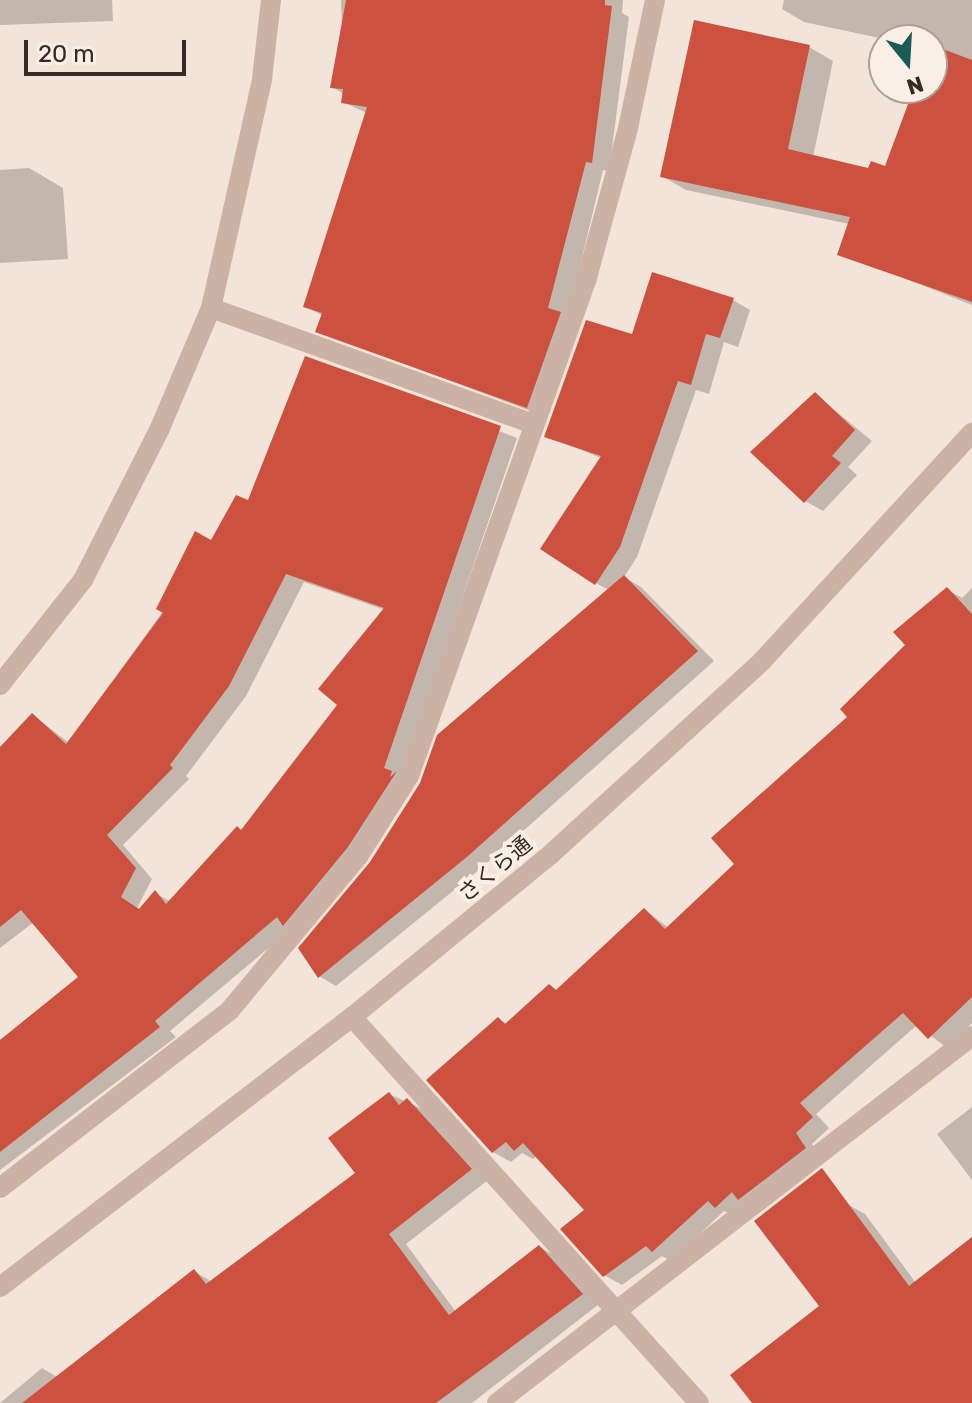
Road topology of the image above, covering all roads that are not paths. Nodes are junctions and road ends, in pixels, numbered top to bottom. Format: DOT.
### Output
graph roads {
  1 [pos="271,0"];
  2 [pos="655,0"];
  3 [pos="211,308"];
  4 [pos="533,424"];
  5 [pos="972,433"];
  6 [pos="0,685"];
  7 [pos="352,1017"];
  8 [pos="972,1036"];
  9 [pos="0,1188"];
  10 [pos="0,1287"];
  11 [pos="616,1311"];
  12 [pos="497,1403"];
  13 [pos="699,1403"];
  1 -- 3 [label="street"];
  2 -- 4 [label="street"];
  3 -- 4 [label="street"];
  3 -- 6 [label="street"];
  4 -- 9 [label="street"];
  5 -- 7 [label="street, さくら通"];
  7 -- 10 [label="street, さくら通"];
  7 -- 11 [label="street"];
  8 -- 11 [label="street"];
  11 -- 12 [label="street"];
  11 -- 13 [label="street"];
}
